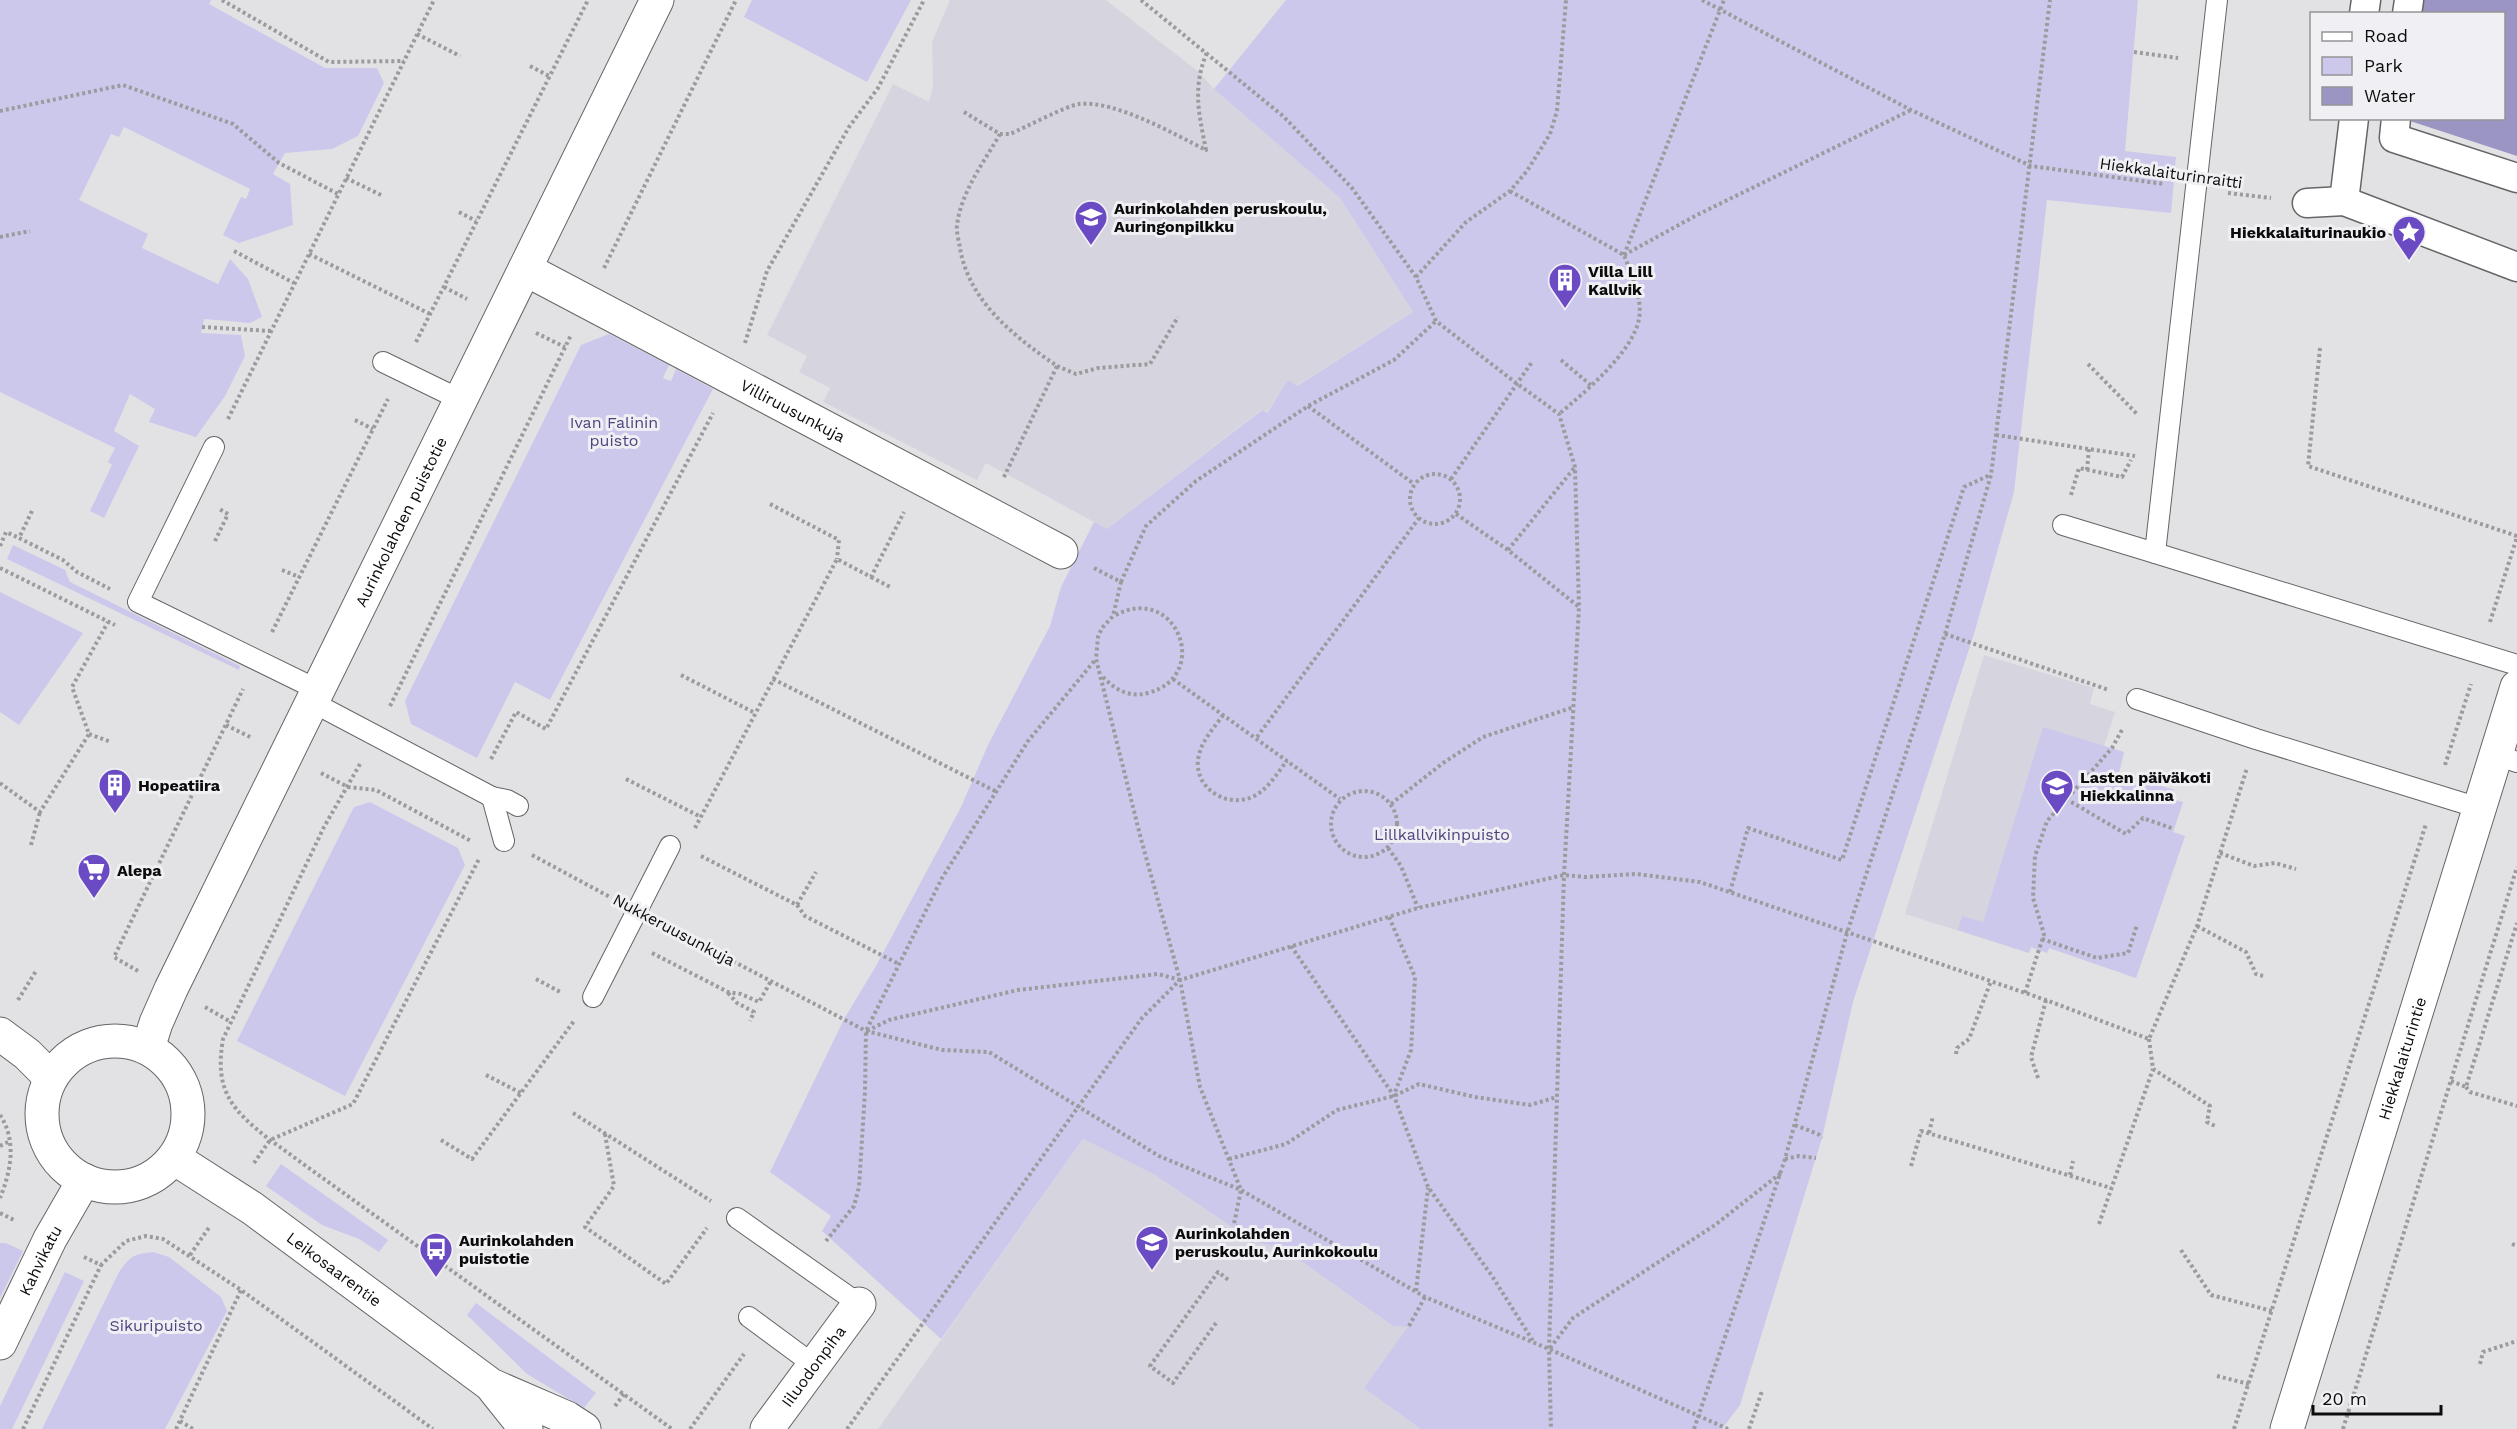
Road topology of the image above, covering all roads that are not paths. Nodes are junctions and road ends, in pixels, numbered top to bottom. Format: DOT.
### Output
graph roads {
  1 [pos="657,0"];
  2 [pos="2217,0"];
  3 [pos="2354,120"];
  4 [pos="2396,120"];
  5 [pos="2517,178"];
  6 [pos="2344,201"];
  7 [pos="2307,203"];
  8 [pos="2517,267"];
  9 [pos="525,269"];
  10 [pos="383,362"];
  11 [pos="461,400"];
  12 [pos="214,447"];
  13 [pos="2063,525"];
  14 [pos="1061,552"];
  15 [pos="2155,553"];
  16 [pos="2517,665"];
  17 [pos="2517,687"];
  18 [pos="315,696"];
  19 [pos="2137,699"];
  20 [pos="2506,758"];
  21 [pos="492,797"];
  22 [pos="518,806"];
  23 [pos="2479,808"];
  24 [pos="504,841"];
  25 [pos="678,847"];
  26 [pos="592,997"];
  27 [pos="0,1034"];
  28 [pos="148,1048"];
  29 [pos="51,1078"];
  30 [pos="174,1158"];
  31 [pos="84,1180"];
  32 [pos="729,1213"];
  33 [pos="859,1304"];
  34 [pos="749,1317"];
  35 [pos="0,1342"];
  36 [pos="814,1365"];
  37 [pos="491,1385"];
  38 [pos="526,1429"];
  39 [pos="584,1429"];
  40 [pos="767,1429"];
  41 [pos="2287,1429"];
  1 -- 9 [label="street, Aurinkolahden puistotie"];
  2 -- 15 [label="lane"];
  3 -- 6 [label="street"];
  4 -- 5 [label="street"];
  6 -- 7 [label="street"];
  6 -- 8 [label="street"];
  9 -- 11 [label="street, Aurinkolahden puistotie"];
  9 -- 14 [label="street, Villiruusunkuja"];
  10 -- 11 [label="lane"];
  11 -- 18 [label="street, Aurinkolahden puistotie"];
  12 -- 18 [label="lane"];
  13 -- 15 [label="lane"];
  15 -- 16 [label="lane"];
  17 -- 20 [label="street, Hiekkalaiturintie"];
  18 -- 21 [label="lane"];
  18 -- 28 [label="street, Aurinkolahden puistotie"];
  19 -- 23 [label="lane"];
  20 -- 23 [label="street, Hiekkalaiturintie"];
  21 -- 22 [label="lane"];
  21 -- 24 [label="lane"];
  23 -- 41 [label="street, Hiekkalaiturintie"];
  25 -- 26 [label="lane"];
  27 -- 29 [label="street"];
  28 -- 29 [label="street"];
  28 -- 30 [label="street"];
  29 -- 31 [label="street"];
  30 -- 31 [label="street"];
  30 -- 37 [label="street, Leikosaarentie"];
  31 -- 35 [label="street, Kahvikatu"];
  32 -- 33 [label="lane"];
  33 -- 36 [label="street, Iiluodonpiha"];
  34 -- 36 [label="lane"];
  36 -- 40 [label="street, Iiluodonpiha"];
  37 -- 38 [label="street, Leikosaarentie"];
  37 -- 39 [label="street, Leikosaarentie"];
}
